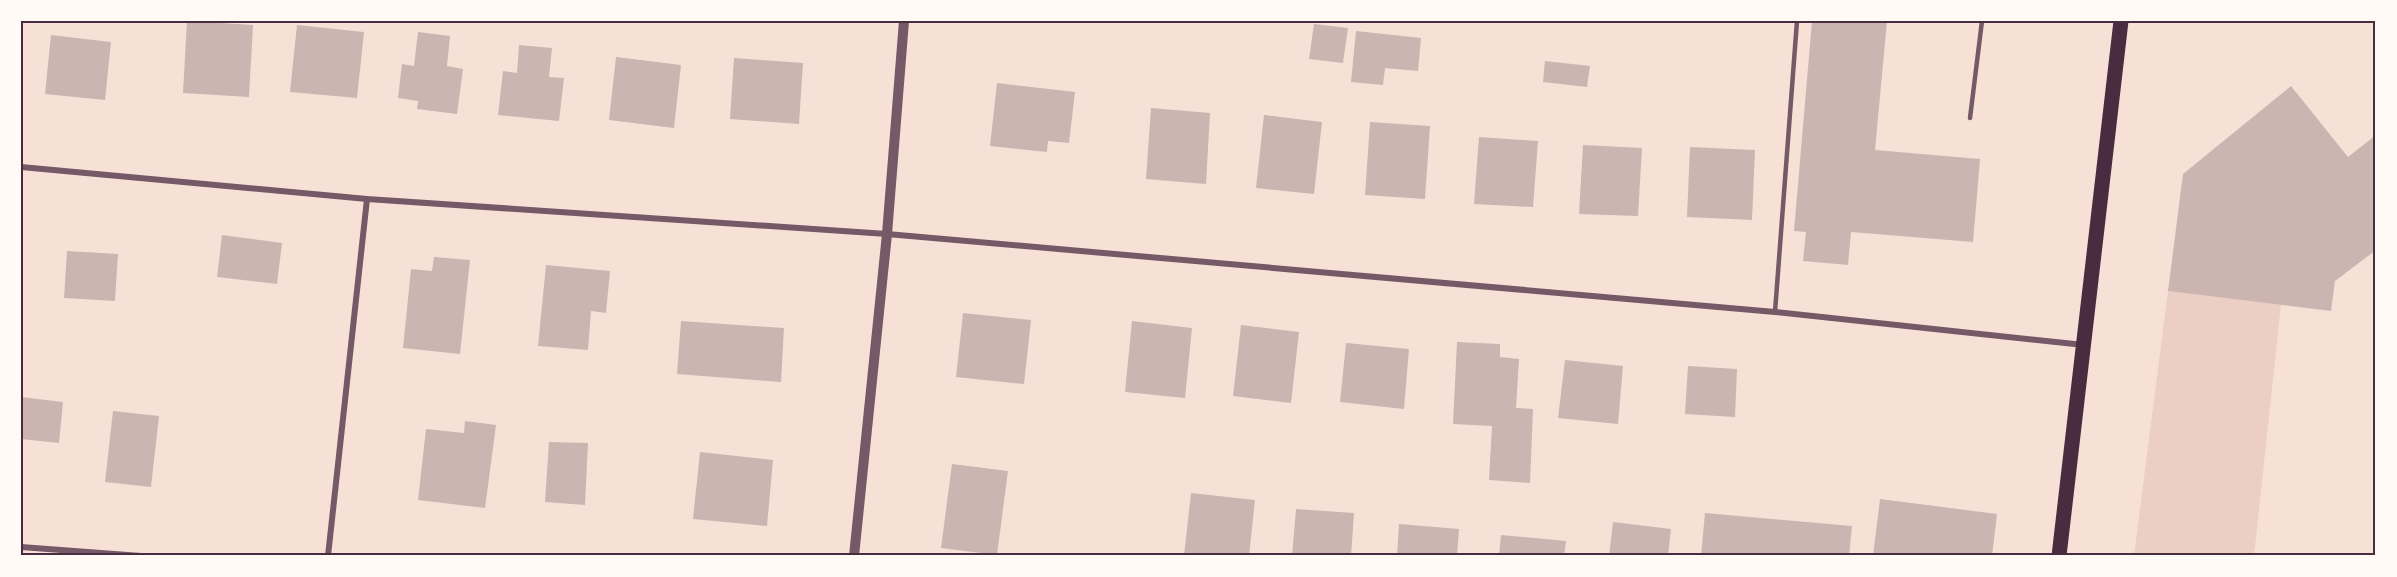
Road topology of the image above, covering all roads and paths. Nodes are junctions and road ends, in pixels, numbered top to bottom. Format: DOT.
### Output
graph roads {
  1 [pos="904,21"];
  2 [pos="1797,21"];
  3 [pos="1982,21"];
  4 [pos="2121,21"];
  5 [pos="1970,118"];
  6 [pos="21,167"];
  7 [pos="367,199"];
  8 [pos="887,234"];
  9 [pos="1774,312"];
  10 [pos="2084,345"];
  11 [pos="21,547"];
  12 [pos="141,556"];
  13 [pos="328,556"];
  14 [pos="854,556"];
  15 [pos="2059,556"];
  1 -- 8 [label="street"];
  2 -- 9 [label="lane"];
  3 -- 5 [label="lane"];
  4 -- 10 [label="main road"];
  6 -- 7 [label="street"];
  7 -- 8 [label="street"];
  7 -- 13 [label="street"];
  8 -- 9 [label="street"];
  8 -- 14 [label="street"];
  9 -- 10 [label="street"];
  10 -- 15 [label="main road"];
  11 -- 12 [label="street"];
}
